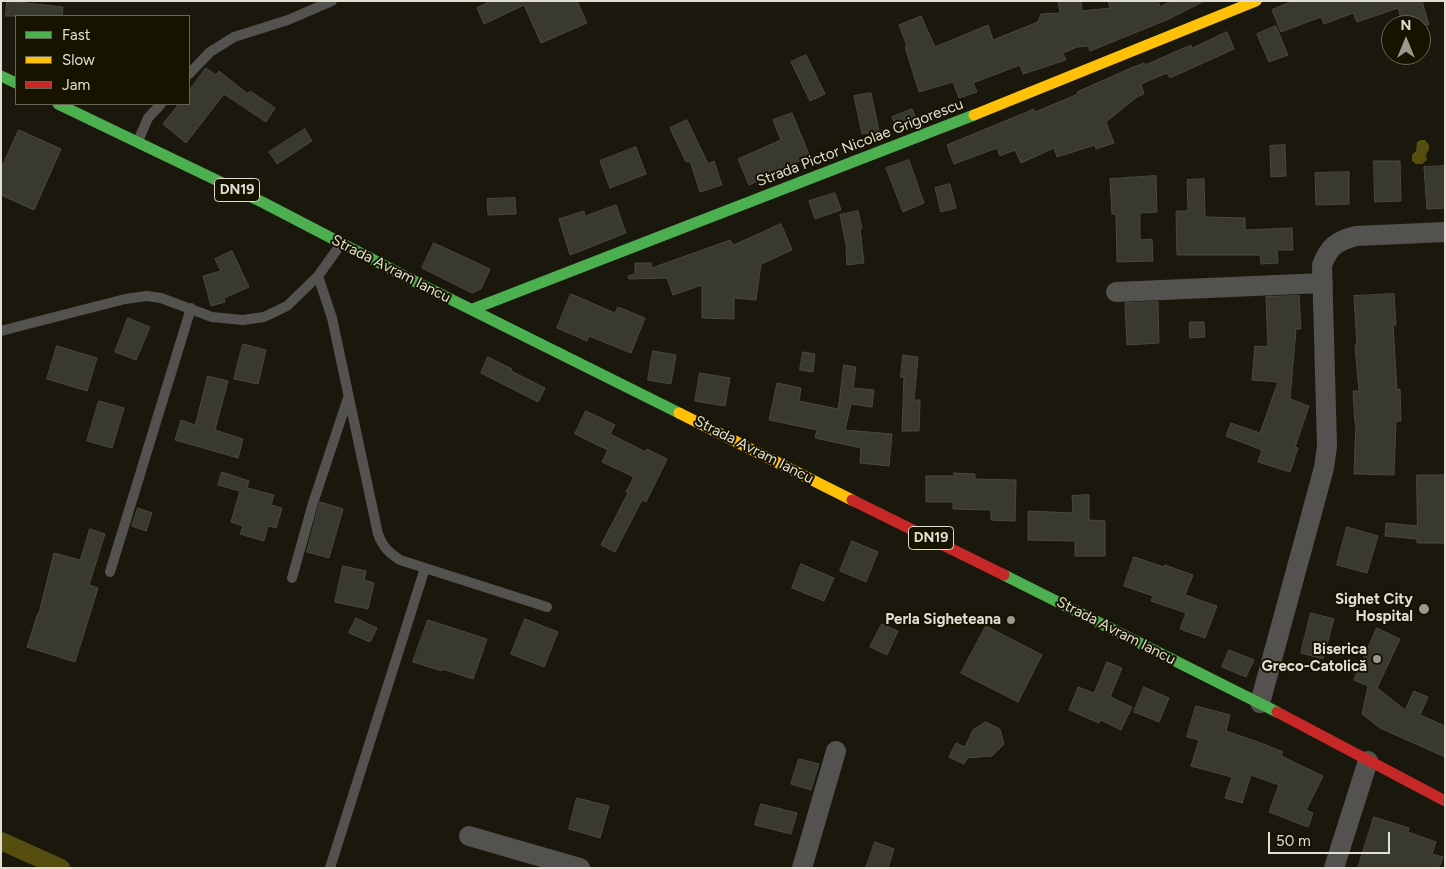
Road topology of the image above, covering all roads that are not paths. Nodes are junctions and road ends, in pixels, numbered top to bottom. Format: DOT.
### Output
graph roads {
  1 [pos="332,1"];
  2 [pos="1256,1"];
  3 [pos="190,73"];
  4 [pos="1,76"];
  5 [pos="15,83"];
  6 [pos="60,105"];
  7 [pos="160,105"];
  8 [pos="138,143"];
  9 [pos="1445,232"];
  10 [pos="341,244"];
  11 [pos="318,276"];
  12 [pos="1323,282"];
  13 [pos="1116,292"];
  14 [pos="191,308"];
  15 [pos="473,310"];
  16 [pos="1,331"];
  17 [pos="349,396"];
  18 [pos="425,568"];
  19 [pos="110,572"];
  20 [pos="292,578"];
  21 [pos="547,607"];
  22 [pos="1260,703"];
  23 [pos="836,751"];
  24 [pos="1368,761"];
  25 [pos="1445,801"];
  26 [pos="469,836"];
  27 [pos="330,868"];
  28 [pos="580,868"];
  29 [pos="802,868"];
  30 [pos="1334,868"];
  1 -- 3 [label="lane"];
  2 -- 15 [label="main road, Strada Pictor Nicolae Grigorescu"];
  4 -- 5 [label="main road"];
  6 -- 8 [label="main road, Strada Avram Iancu / DN19"];
  7 -- 8 [label="lane"];
  8 -- 10 [label="main road, Strada Avram Iancu / DN19"];
  9 -- 12 [label="street"];
  10 -- 11 [label="lane"];
  10 -- 15 [label="main road, Strada Avram Iancu / DN19"];
  11 -- 14 [label="lane"];
  11 -- 17 [label="lane"];
  12 -- 13 [label="street"];
  12 -- 22 [label="street"];
  14 -- 16 [label="lane"];
  14 -- 19 [label="lane"];
  15 -- 22 [label="main road, Strada Avram Iancu / DN19"];
  17 -- 18 [label="lane"];
  17 -- 20 [label="lane"];
  18 -- 21 [label="lane"];
  18 -- 27 [label="lane"];
  22 -- 24 [label="main road, Strada Avram Iancu / DN19"];
  23 -- 29 [label="street"];
  24 -- 25 [label="main road, Strada Avram Iancu / DN19"];
  24 -- 30 [label="street"];
  26 -- 28 [label="street"];
}
